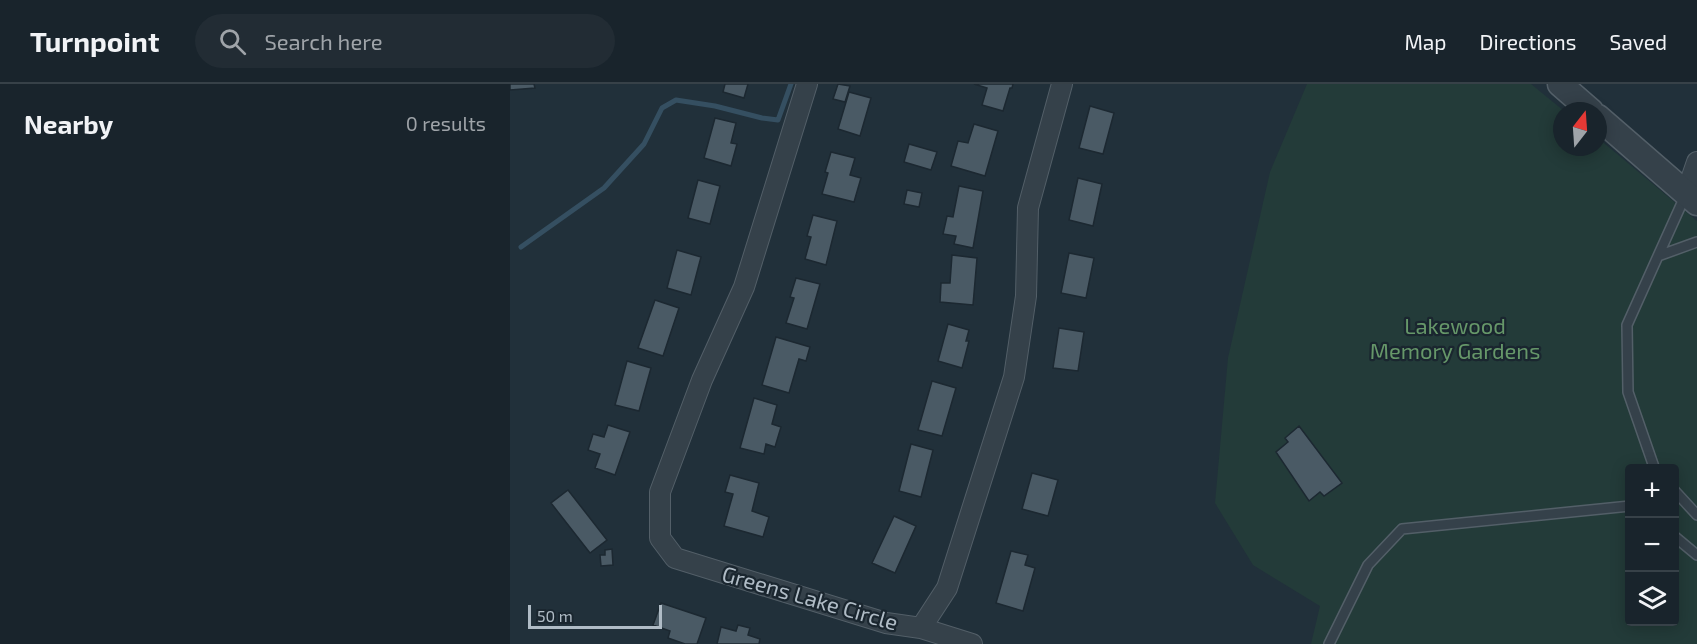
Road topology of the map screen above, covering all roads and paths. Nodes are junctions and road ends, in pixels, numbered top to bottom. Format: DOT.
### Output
graph roads {
  1 [pos="807,84"];
  2 [pos="1062,84"];
  3 [pos="1560,84"];
  4 [pos="1581,102"];
  5 [pos="1607,125"];
  6 [pos="1697,162"];
  7 [pos="1691,199"];
  8 [pos="1697,242"];
  9 [pos="1658,256"];
  10 [pos="1653,464"];
  11 [pos="1679,495"];
  12 [pos="1625,506"];
  13 [pos="1697,515"];
  14 [pos="1679,540"];
  15 [pos="1697,555"];
  16 [pos="921,627"];
  17 [pos="972,644"];
  18 [pos="1329,644"];
  1 -- 16 [label="street, Greens Lake Circle"];
  2 -- 16 [label="street, Greens Lake Circle"];
  3 -- 4 [label="street"];
  5 -- 7 [label="street"];
  6 -- 7 [label="street"];
  7 -- 9 [label="lane"];
  8 -- 9 [label="lane"];
  9 -- 10 [label="lane"];
  11 -- 13 [label="lane"];
  12 -- 18 [label="lane"];
  14 -- 15 [label="lane"];
  16 -- 17 [label="street"];
}
